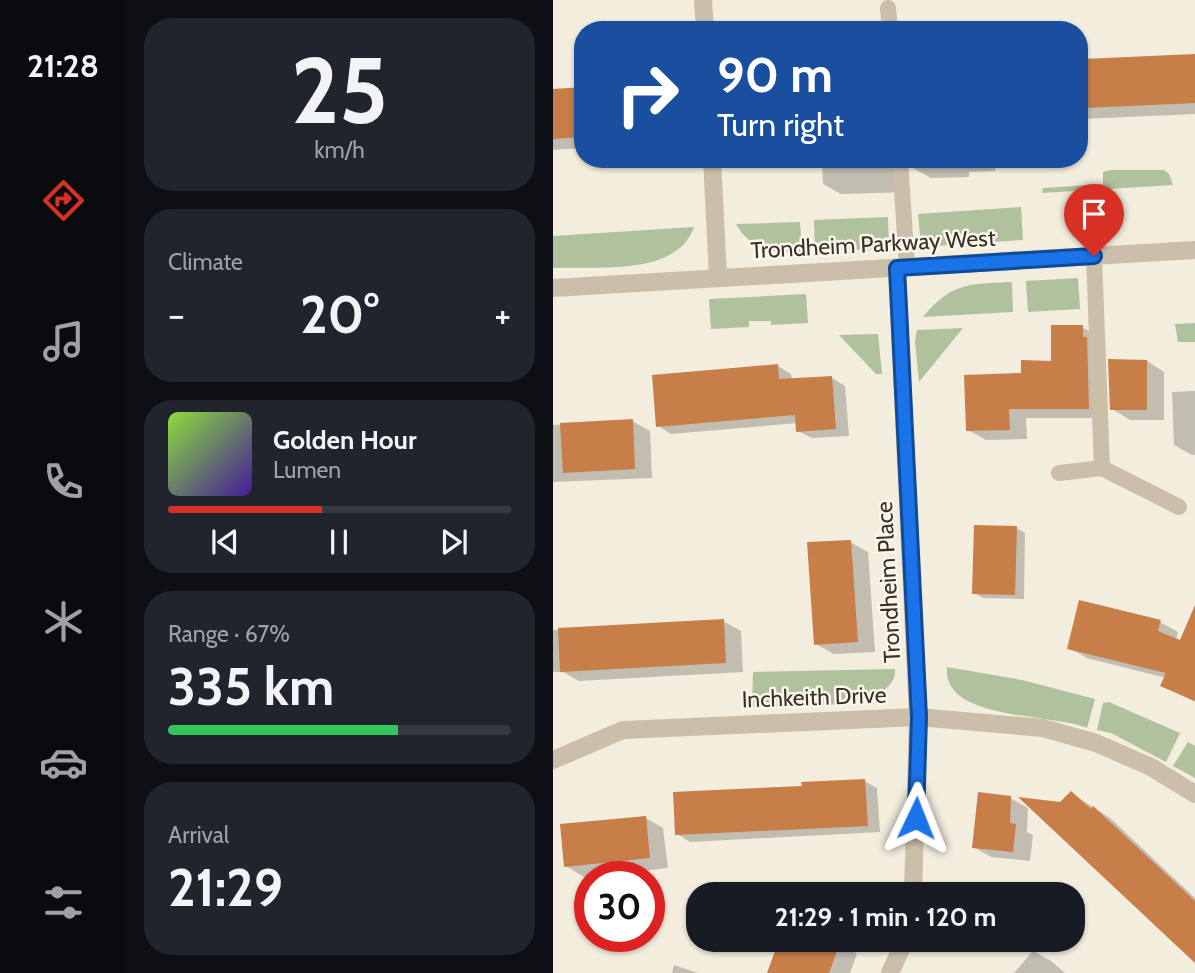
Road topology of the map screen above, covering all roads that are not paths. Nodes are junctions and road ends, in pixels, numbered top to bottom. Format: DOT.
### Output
graph roads {
  1 [pos="703,0"];
  2 [pos="888,8"];
  3 [pos="704,21"];
  4 [pos="889,21"];
  5 [pos="712,168"];
  6 [pos="900,168"];
  7 [pos="1195,250"];
  8 [pos="1094,256"];
  9 [pos="902,267"];
  10 [pos="718,278"];
  11 [pos="553,288"];
  12 [pos="1103,467"];
  13 [pos="1059,472"];
  14 [pos="1179,507"];
  15 [pos="919,717"];
  16 [pos="553,760"];
  17 [pos="1195,794"];
  18 [pos="913,882"];
  19 [pos="900,952"];
  20 [pos="890,973"];
  1 -- 3 [label="street"];
  2 -- 4 [label="lane"];
  5 -- 10 [label="street"];
  6 -- 9 [label="lane"];
  7 -- 8 [label="street, Trondheim Parkway West"];
  8 -- 9 [label="street, Trondheim Parkway West"];
  8 -- 12 [label="lane"];
  9 -- 10 [label="street, Trondheim Parkway West"];
  9 -- 15 [label="street, Trondheim Place"];
  10 -- 11 [label="street, Trondheim Parkway West"];
  12 -- 13 [label="lane"];
  12 -- 14 [label="lane"];
  15 -- 16 [label="street, Inchkeith Drive"];
  15 -- 17 [label="street, Inchkeith Drive"];
  15 -- 18 [label="street, Trondheim Place"];
  19 -- 20 [label="street"];
}
